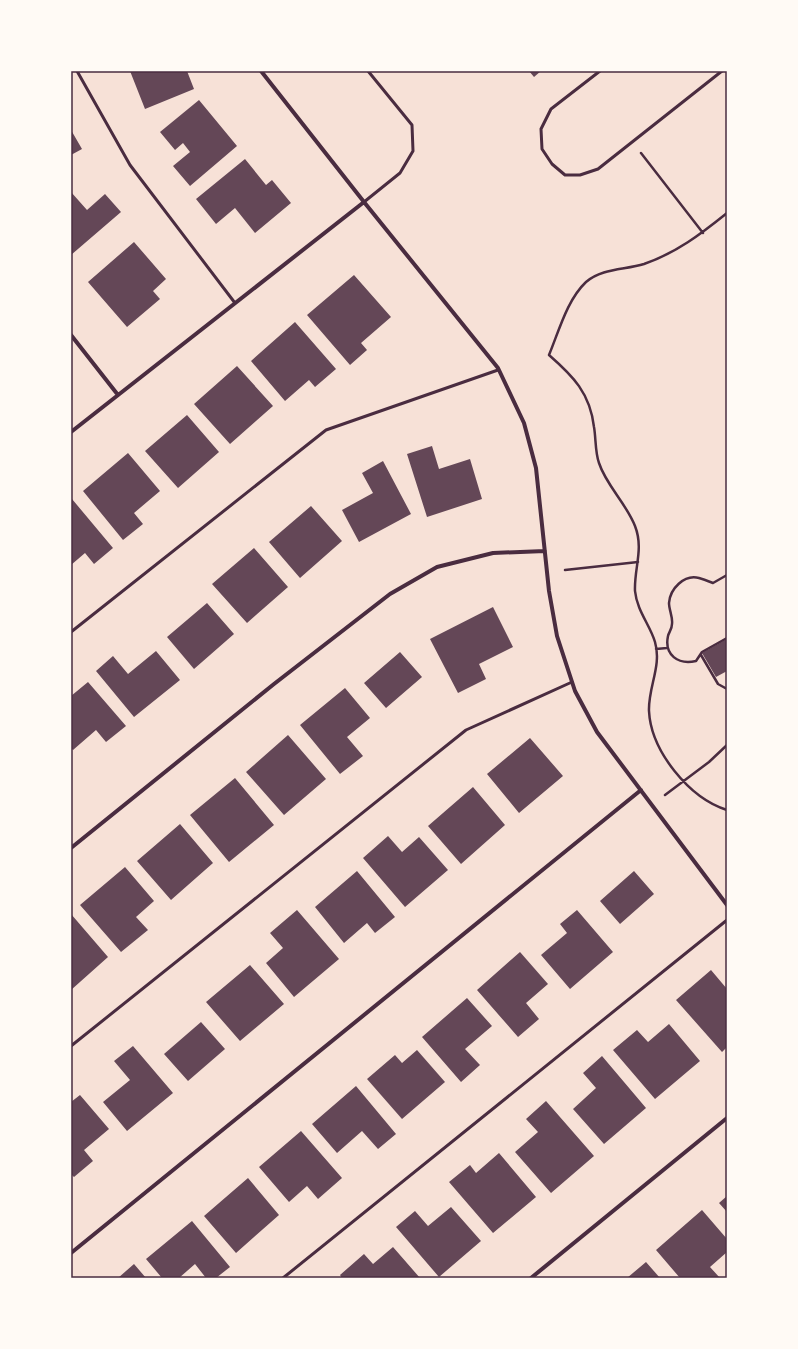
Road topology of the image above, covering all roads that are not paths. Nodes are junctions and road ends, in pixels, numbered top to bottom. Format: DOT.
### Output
graph roads {
  1 [pos="77,71"];
  2 [pos="261,71"];
  3 [pos="368,71"];
  4 [pos="600,71"];
  5 [pos="722,71"];
  6 [pos="364,202"];
  7 [pos="235,303"];
  8 [pos="71,335"];
  9 [pos="498,370"];
  10 [pos="118,395"];
  11 [pos="71,432"];
  12 [pos="545,551"];
  13 [pos="71,632"];
  14 [pos="572,682"];
  15 [pos="641,790"];
  16 [pos="71,848"];
  17 [pos="727,905"];
  18 [pos="727,920"];
  19 [pos="71,1046"];
  20 [pos="727,1118"];
  21 [pos="71,1253"];
  22 [pos="283,1278"];
  23 [pos="531,1278"];
  1 -- 7 [label="lane"];
  2 -- 6 [label="street"];
  3 -- 6 [label="lane"];
  4 -- 5 [label="lane"];
  6 -- 7 [label="street"];
  6 -- 9 [label="street"];
  7 -- 10 [label="street"];
  8 -- 10 [label="street"];
  9 -- 12 [label="street"];
  9 -- 13 [label="lane"];
  10 -- 11 [label="street"];
  12 -- 14 [label="street"];
  12 -- 16 [label="street"];
  14 -- 15 [label="street"];
  14 -- 19 [label="lane"];
  15 -- 17 [label="street"];
  15 -- 21 [label="street"];
  18 -- 22 [label="lane"];
  20 -- 23 [label="street"];
}
